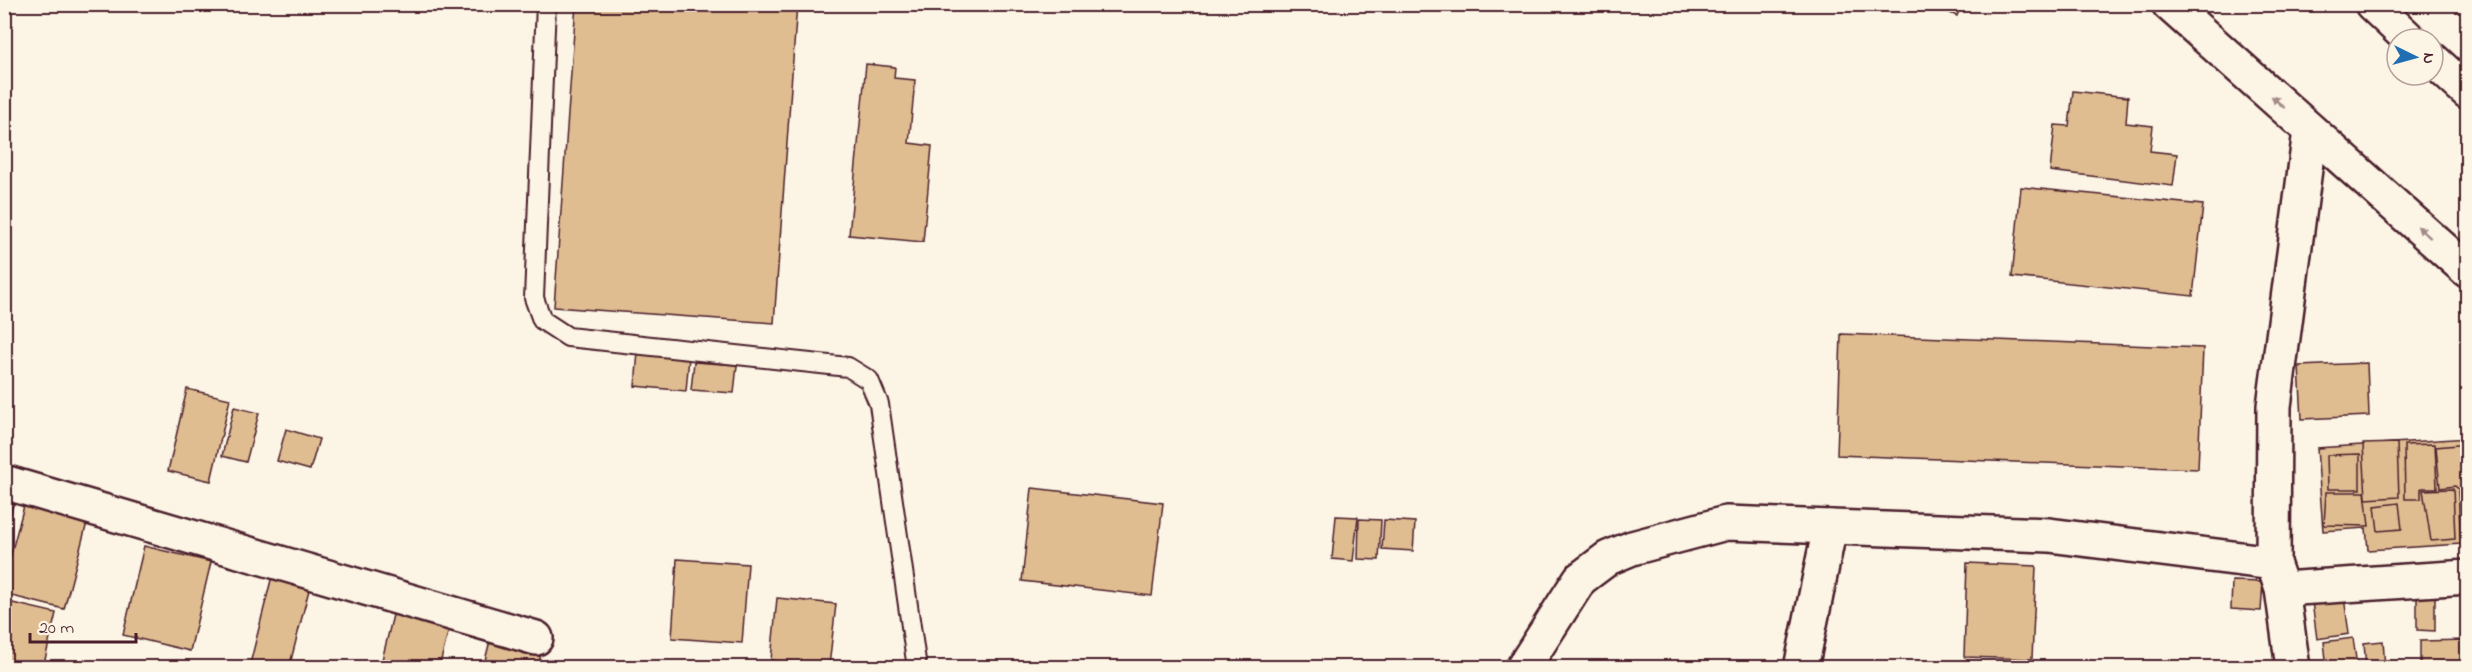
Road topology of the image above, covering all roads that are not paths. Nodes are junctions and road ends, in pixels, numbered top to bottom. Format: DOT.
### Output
graph roads {
  1 [pos="546,4"];
  2 [pos="2169,4"];
  3 [pos="2372,4"];
  4 [pos="2396,27"];
  5 [pos="2445,71"];
  6 [pos="2468,92"];
  7 [pos="2310,131"];
  8 [pos="2468,271"];
  9 [pos="4,482"];
  10 [pos="1830,527"];
  11 [pos="2277,576"];
  12 [pos="2468,577"];
  13 [pos="536,638"];
  14 [pos="917,668"];
  15 [pos="1523,668"];
  16 [pos="1801,668"];
  17 [pos="2293,668"];
  1 -- 14 [label="lane"];
  7 -- 2 [label="street, one-way"];
  3 -- 4 [label="street"];
  5 -- 6 [label="street"];
  8 -- 7 [label="street, one-way"];
  7 -- 11 [label="street"];
  9 -- 13 [label="street"];
  10 -- 11 [label="street"];
  10 -- 15 [label="street"];
  10 -- 16 [label="street"];
  11 -- 12 [label="street"];
  11 -- 17 [label="street"];
}
